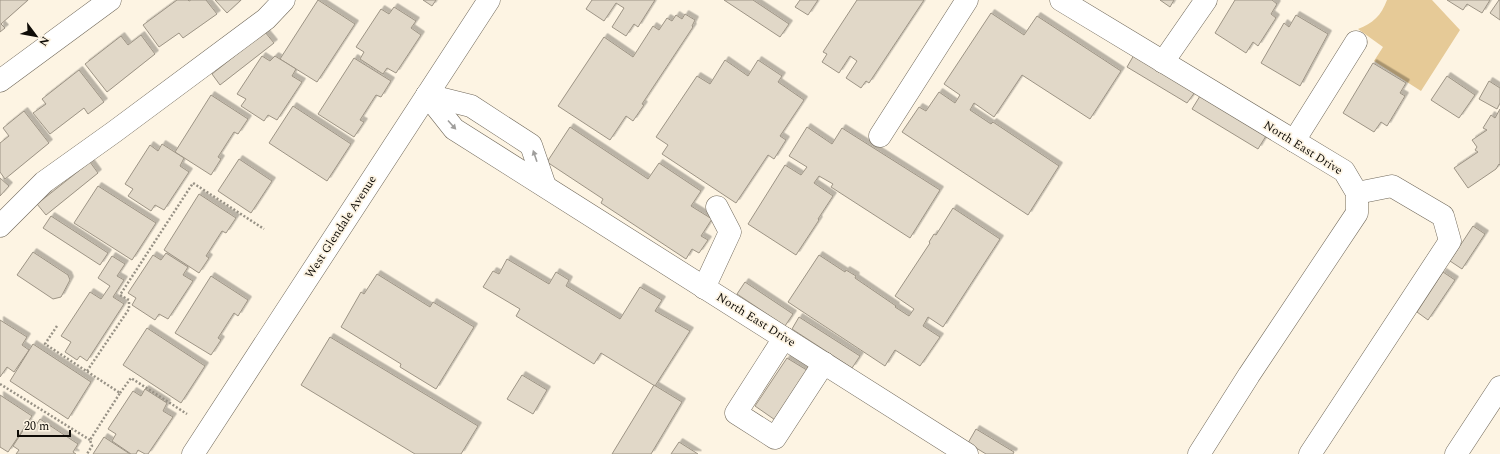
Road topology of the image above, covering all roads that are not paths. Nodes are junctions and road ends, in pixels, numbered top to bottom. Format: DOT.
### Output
graph roads {
  1 [pos="110,0"];
  2 [pos="284,0"];
  3 [pos="489,0"];
  4 [pos="967,0"];
  5 [pos="1206,0"];
  6 [pos="1066,1"];
  7 [pos="1356,42"];
  8 [pos="1163,62"];
  9 [pos="0,81"];
  10 [pos="427,95"];
  11 [pos="507,129"];
  12 [pos="880,136"];
  13 [pos="1294,141"];
  14 [pos="482,146"];
  15 [pos="545,186"];
  16 [pos="1357,193"];
  17 [pos="717,207"];
  18 [pos="0,226"];
  19 [pos="704,288"];
  20 [pos="784,338"];
  21 [pos="824,363"];
  22 [pos="1500,387"];
  23 [pos="193,454"];
  24 [pos="966,454"];
  25 [pos="1199,454"];
  26 [pos="1310,454"];
  27 [pos="1456,454"];
  1 -- 9 [label="main road"];
  2 -- 18 [label="main road"];
  3 -- 10 [label="main road, West Glendale Avenue"];
  4 -- 12 [label="main road"];
  5 -- 8 [label="main road"];
  6 -- 8 [label="main road, North East Drive"];
  7 -- 13 [label="main road"];
  8 -- 13 [label="main road, North East Drive"];
  10 -- 11 [label="main road"];
  10 -- 14 [label="main road, North East Drive, one-way"];
  10 -- 23 [label="main road, West Glendale Avenue"];
  11 -- 14 [label="main road"];
  15 -- 11 [label="main road, one-way"];
  13 -- 16 [label="main road, North East Drive"];
  14 -- 15 [label="main road, North East Drive"];
  15 -- 19 [label="main road, North East Drive"];
  16 -- 25 [label="main road"];
  16 -- 26 [label="main road"];
  17 -- 19 [label="main road"];
  19 -- 20 [label="main road, North East Drive"];
  20 -- 21 [label="main road, North East Drive"];
  20 -- 21 [label="main road"];
  21 -- 24 [label="main road, North East Drive"];
  22 -- 27 [label="main road"];
}
